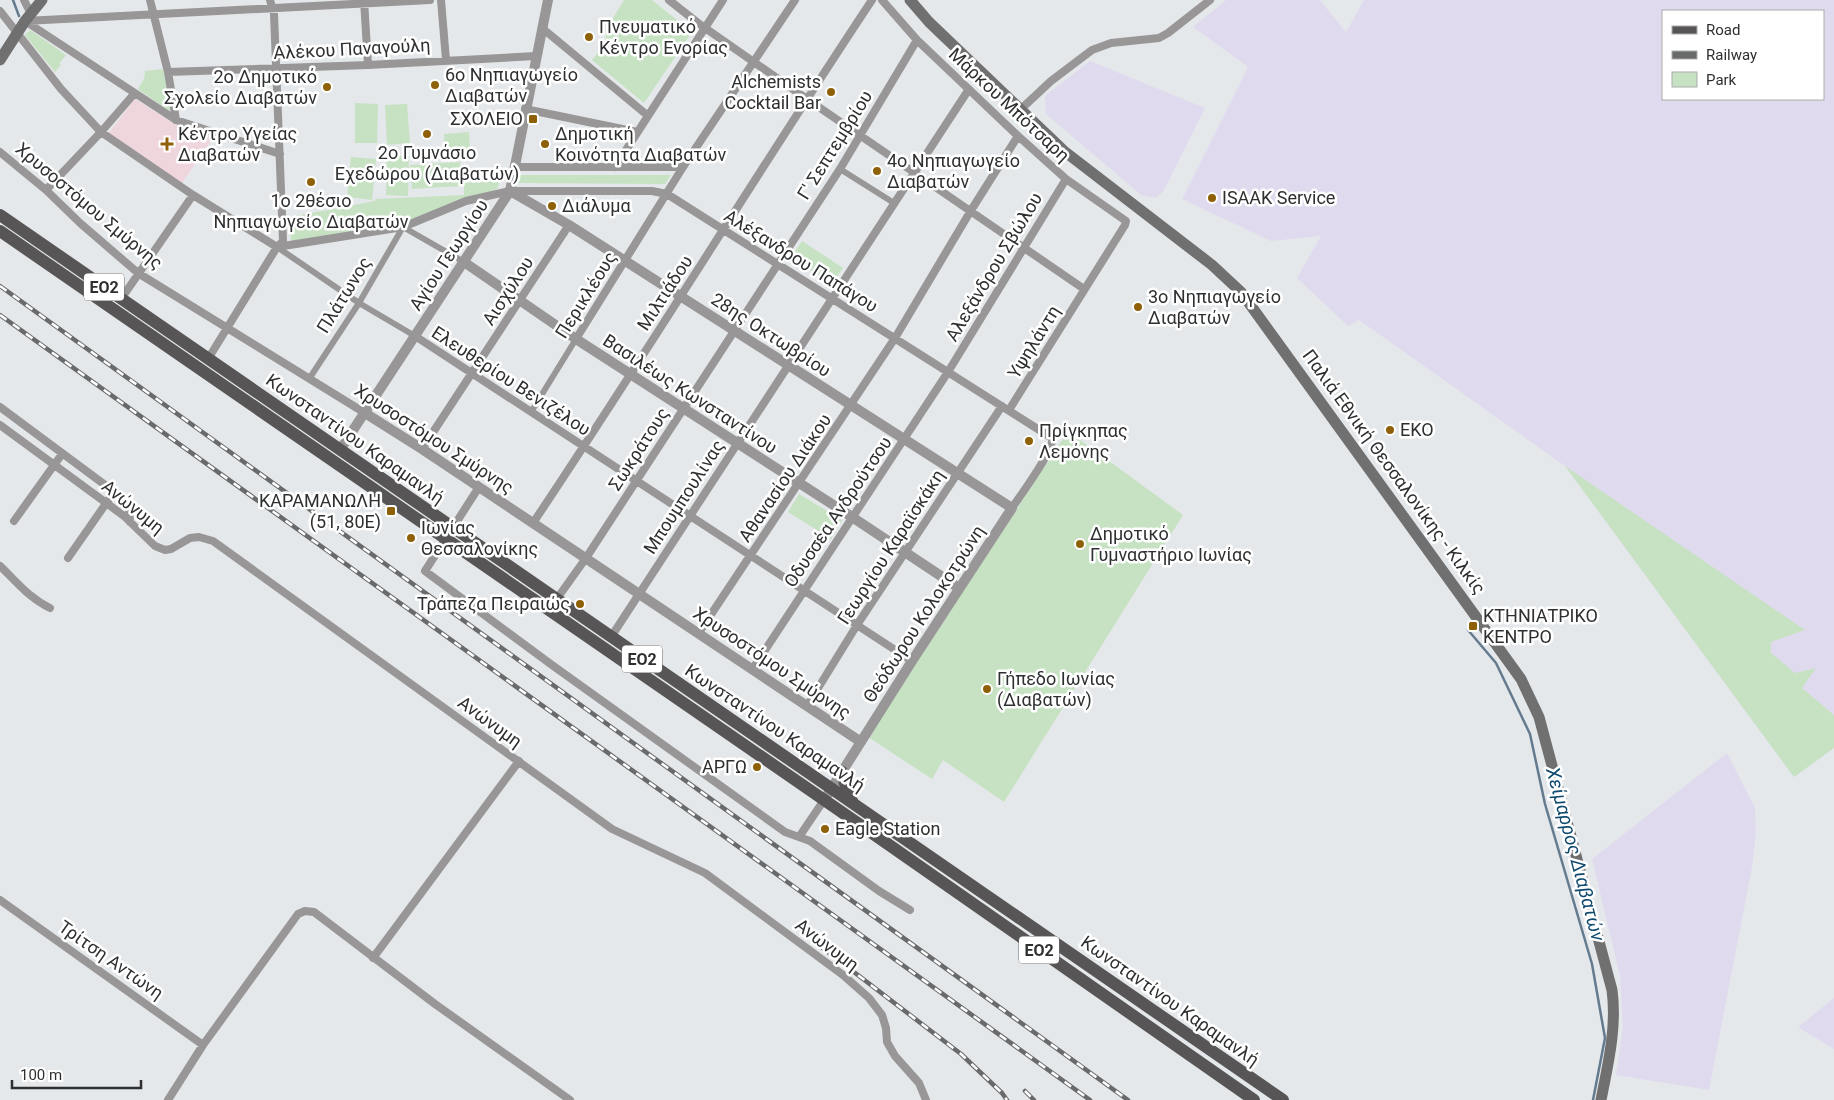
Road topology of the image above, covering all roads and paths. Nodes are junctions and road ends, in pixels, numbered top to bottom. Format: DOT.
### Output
graph roads {
  1 [pos="24,0"];
  2 [pos="42,0"];
  3 [pos="150,0"];
  4 [pos="270,0"];
  5 [pos="430,0"];
  6 [pos="441,0"];
  7 [pos="548,0"];
  8 [pos="670,0"];
  9 [pos="723,0"];
  10 [pos="795,0"];
  11 [pos="872,0"];
  12 [pos="882,0"];
  13 [pos="910,0"];
  14 [pos="1210,0"];
  15 [pos="365,2"];
  16 [pos="273,9"];
  17 [pos="0,11"];
  18 [pos="154,14"];
  19 [pos="28,17"];
  20 [pos="705,27"];
  21 [pos="542,28"];
  22 [pos="17,33"];
  23 [pos="917,40"];
  24 [pos="536,56"];
  25 [pos="0,60"];
  26 [pos="446,60"];
  27 [pos="754,62"];
  28 [pos="368,65"];
  29 [pos="276,68"];
  30 [pos="168,72"];
  31 [pos="969,89"];
  32 [pos="134,94"];
  33 [pos="807,99"];
  34 [pos="526,109"];
  35 [pos="1020,110"];
  36 [pos="647,115"];
  37 [pos="176,120"];
  38 [pos="101,132"];
  39 [pos="637,132"];
  40 [pos="860,135"];
  41 [pos="1018,136"];
  42 [pos="0,152"];
  43 [pos="280,154"];
  44 [pos="514,167"];
  45 [pos="615,167"];
  46 [pos="683,167"];
  47 [pos="840,169"];
  48 [pos="914,172"];
  49 [pos="1066,179"];
  50 [pos="46,190"];
  51 [pos="510,191"];
  52 [pos="667,194"];
  53 [pos="192,195"];
  54 [pos="894,203"];
  55 [pos="970,212"];
  56 [pos="0,215"];
  57 [pos="1126,220"];
  58 [pos="569,225"];
  59 [pos="403,227"];
  60 [pos="724,230"];
  61 [pos="0,231"];
  62 [pos="276,247"];
  63 [pos="1023,248"];
  64 [pos="625,261"];
  65 [pos="464,262"];
  66 [pos="777,263"];
  67 [pos="138,273"];
  68 [pos="1084,289"];
  69 [pos="681,296"];
  70 [pos="121,298"];
  71 [pos="831,298"];
  72 [pos="520,300"];
  73 [pos="358,304"];
  74 [pos="228,328"];
  75 [pos="734,330"];
  76 [pos="415,336"];
  77 [pos="895,338"];
  78 [pos="576,339"];
  79 [pos="208,359"];
  80 [pos="788,365"];
  81 [pos="948,372"];
  82 [pos="472,374"];
  83 [pos="632,374"];
  84 [pos="310,379"];
  85 [pos="852,406"];
  86 [pos="0,407"];
  87 [pos="683,408"];
  88 [pos="1005,408"];
  89 [pos="531,412"];
  90 [pos="365,413"];
  91 [pos="0,425"];
  92 [pos="904,439"];
  93 [pos="737,444"];
  94 [pos="584,447"];
  95 [pos="422,449"];
  96 [pos="340,450"];
  97 [pos="62,454"];
  98 [pos="54,465"];
  99 [pos="957,473"];
  100 [pos="636,481"];
  101 [pos="798,483"];
  102 [pos="479,487"];
  103 [pos="114,492"];
  104 [pos="106,503"];
  105 [pos="1012,508"];
  106 [pos="691,516"];
  107 [pos="852,517"];
  108 [pos="14,521"];
  109 [pos="130,522"];
  110 [pos="533,523"];
  111 [pos="449,533"];
  112 [pos="905,552"];
  113 [pos="750,555"];
  114 [pos="68,558"];
  115 [pos="586,558"];
  116 [pos="0,566"];
  117 [pos="959,588"];
  118 [pos="804,590"];
  119 [pos="639,594"];
  120 [pos="556,600"];
  121 [pos="50,608"];
  122 [pos="858,625"];
  123 [pos="698,634"];
  124 [pos="611,637"];
  125 [pos="912,661"];
  126 [pos="752,670"];
  127 [pos="807,706"];
  128 [pos="861,742"];
  129 [pos="519,761"];
  130 [pos="842,772"];
  131 [pos="831,789"];
  132 [pos="824,800"];
  133 [pos="853,803"];
  134 [pos="799,837"];
  135 [pos="0,900"];
  136 [pos="910,910"];
  137 [pos="373,958"];
  138 [pos="204,1045"];
  139 [pos="168,1100"];
  140 [pos="570,1100"];
  141 [pos="926,1100"];
  142 [pos="1254,1100"];
  143 [pos="1283,1100"];
  144 [pos="1601,1100"];
  1 -- 19 [label="street"];
  2 -- 19 [label="main road"];
  3 -- 18 [label="street"];
  4 -- 16 [label="street"];
  5 -- 15 [label="street"];
  6 -- 26 [label="street"];
  7 -- 21 [label="street, Αγίου Γεωργίου"];
  8 -- 20 [label="street"];
  9 -- 20 [label="street"];
  10 -- 27 [label="street, Περικλέους"];
  11 -- 33 [label="street, Μιλτιάδου"];
  12 -- 23 [label="street, Μάρκου Μπότσαρη"];
  13 -- 35 [label="main road, Παλιά Εθνική Θεσσαλονίκης - Κιλκίς"];
  14 -- 35 [label="street"];
  15 -- 16 [label="street"];
  15 -- 28 [label="street"];
  16 -- 18 [label="street"];
  16 -- 29 [label="street"];
  17 -- 22 [label="street, Ελευθερίου Βενιζέλου"];
  18 -- 19 [label="street"];
  18 -- 30 [label="street"];
  19 -- 22 [label="main road"];
  19 -- 32 [label="street"];
  20 -- 27 [label="street"];
  20 -- 36 [label="street"];
  21 -- 24 [label="street, Αγίου Γεωργίου"];
  21 -- 36 [label="street"];
  22 -- 25 [label="main road"];
  22 -- 38 [label="street, Ελευθερίου Βενιζέλου"];
  23 -- 31 [label="street, Μάρκου Μπότσαρη"];
  23 -- 40 [label="street, Γ' Σεπτεμβρίου"];
  24 -- 26 [label="street, Αλέκου Παναγούλη"];
  24 -- 34 [label="street, Αγίου Γεωργίου"];
  26 -- 28 [label="street, Αλέκου Παναγούλη"];
  27 -- 33 [label="street"];
  27 -- 46 [label="street, Περικλέους"];
  28 -- 29 [label="street, Αλέκου Παναγούλη"];
  29 -- 30 [label="street, Αλέκου Παναγούλη"];
  29 -- 43 [label="street"];
  30 -- 37 [label="street"];
  31 -- 41 [label="street, Μάρκου Μπότσαρη"];
  31 -- 48 [label="street, Μπουμπουλίνας"];
  32 -- 37 [label="street"];
  32 -- 38 [label="street"];
  33 -- 40 [label="street"];
  33 -- 60 [label="street, Μιλτιάδου"];
  34 -- 39 [label="street"];
  34 -- 44 [label="street, Αγίου Γεωργίου"];
  35 -- 144 [label="main road, Παλιά Εθνική Θεσσαλονίκης - Κιλκίς"];
  36 -- 39 [label="street"];
  37 -- 43 [label="street"];
  38 -- 50 [label="street"];
  38 -- 53 [label="street, Ελευθερίου Βενιζέλου"];
  39 -- 45 [label="street"];
  40 -- 47 [label="street, Γ' Σεπτεμβρίου"];
  40 -- 48 [label="street"];
  41 -- 49 [label="street, Μάρκου Μπότσαρη"];
  41 -- 55 [label="street, Αθανασίου Διάκου"];
  42 -- 50 [label="street, Χρυσοστόμου Σμύρνης"];
  43 -- 62 [label="street"];
  44 -- 45 [label="street"];
  44 -- 51 [label="street, Αγίου Γεωργίου"];
  45 -- 46 [label="street"];
  46 -- 52 [label="street, Περικλέους"];
  47 -- 54 [label="street"];
  47 -- 66 [label="street, Γ' Σεπτεμβρίου"];
  48 -- 54 [label="street, Μπουμπουλίνας"];
  48 -- 55 [label="street"];
  49 -- 57 [label="street, Μάρκου Μπότσαρη"];
  49 -- 63 [label="street, Αλεξάνδρου Σβώλου"];
  50 -- 67 [label="street, Χρυσοστόμου Σμύρνης"];
  51 -- 52 [label="street, Αλέξανδρου Παπάγου"];
  51 -- 58 [label="street, 28ης Οκτωβρίου"];
  51 -- 59 [label="street, Αλέξανδρου Παπάγου"];
  51 -- 65 [label="street, Αγίου Γεωργίου"];
  52 -- 60 [label="street, Αλέξανδρου Παπάγου"];
  52 -- 64 [label="street, Περικλέους"];
  53 -- 62 [label="street, Ελευθερίου Βενιζέλου"];
  53 -- 67 [label="street"];
  54 -- 71 [label="street, Μπουμπουλίνας"];
  55 -- 63 [label="street"];
  55 -- 77 [label="street, Αθανασίου Διάκου"];
  56 -- 70 [label="main road, Κωνσταντίνου Καραμανλή / ΕΟ2"];
  57 -- 68 [label="street, Υψηλάντη"];
  58 -- 64 [label="street, 28ης Οκτωβρίου"];
  58 -- 72 [label="street, Αισχύλου"];
  59 -- 62 [label="street, Αλέξανδρου Παπάγου"];
  59 -- 65 [label="street, Βασιλέως Κωνσταντίνου"];
  59 -- 73 [label="street, Πλάτωνος"];
  60 -- 66 [label="street, Αλέξανδρου Παπάγου"];
  60 -- 69 [label="street, Μιλτιάδου"];
  61 -- 111 [label="main road, Κωνσταντίνου Καραμανλή / ΕΟ2"];
  62 -- 73 [label="street, Ελευθερίου Βενιζέλου"];
  62 -- 74 [label="street"];
  63 -- 68 [label="street"];
  63 -- 81 [label="street, Αλεξάνδρου Σβώλου"];
  64 -- 69 [label="street, 28ης Οκτωβρίου"];
  64 -- 78 [label="street, Περικλέους"];
  65 -- 72 [label="street, Βασιλέως Κωνσταντίνου"];
  65 -- 76 [label="street, Αγίου Γεωργίου"];
  66 -- 71 [label="street, Αλέξανδρου Παπάγου"];
  66 -- 75 [label="street, Σωκράτους"];
  67 -- 70 [label="street"];
  67 -- 74 [label="street, Χρυσοστόμου Σμύρνης"];
  68 -- 88 [label="street, Υψηλάντη"];
  69 -- 75 [label="street, 28ης Οκτωβρίου"];
  69 -- 83 [label="street, Μιλτιάδου"];
  70 -- 79 [label="main road, Κωνσταντίνου Καραμανλή / ΕΟ2"];
  71 -- 77 [label="street, Αλέξανδρου Παπάγου"];
  71 -- 80 [label="street, Μπουμπουλίνας"];
  72 -- 78 [label="street, Βασιλέως Κωνσταντίνου"];
  72 -- 82 [label="street, Αισχύλου"];
  73 -- 76 [label="street, Ελευθερίου Βενιζέλου"];
  73 -- 84 [label="street, Πλάτωνος"];
  74 -- 79 [label="street"];
  74 -- 84 [label="street, Χρυσοστόμου Σμύρνης"];
  75 -- 80 [label="street, 28ης Οκτωβρίου"];
  75 -- 87 [label="street, Σωκράτους"];
  76 -- 82 [label="street, Ελευθερίου Βενιζέλου"];
  76 -- 90 [label="street, Αγίου Γεωργίου"];
  77 -- 81 [label="street, Αλέξανδρου Παπάγου"];
  77 -- 85 [label="street, Αθανασίου Διάκου"];
  78 -- 83 [label="street, Βασιλέως Κωνσταντίνου"];
  78 -- 89 [label="street, Περικλέους"];
  79 -- 96 [label="main road, Κωνσταντίνου Καραμανλή / ΕΟ2"];
  80 -- 85 [label="street, 28ης Οκτωβρίου"];
  80 -- 93 [label="street, Μπουμπουλίνας"];
  81 -- 88 [label="street, Αλέξανδρου Παπάγου"];
  81 -- 92 [label="street, Οδυσσέα Ανδρούτσου"];
  82 -- 89 [label="street, Ελευθερίου Βενιζέλου"];
  82 -- 95 [label="street, Αισχύλου"];
  83 -- 87 [label="street, Βασιλέως Κωνσταντίνου"];
  83 -- 94 [label="street, Μιλτιάδου"];
  84 -- 90 [label="street, Χρυσοστόμου Σμύρνης"];
  85 -- 92 [label="street, 28ης Οκτωβρίου"];
  85 -- 101 [label="street, Αθανασίου Διάκου"];
  86 -- 97 [label="street"];
  87 -- 93 [label="street, Βασιλέως Κωνσταντίνου"];
  87 -- 100 [label="street, Σωκράτους"];
  88 -- 99 [label="street, Γεωργίου Καραϊσκάκη"];
  88 -- 105 [label="street, Αλέξανδρου Παπάγου"];
  89 -- 94 [label="street, Ελευθερίου Βενιζέλου"];
  90 -- 95 [label="street, Χρυσοστόμου Σμύρνης"];
  90 -- 96 [label="street, Αγίου Γεωργίου"];
  91 -- 98 [label="street, Ανώνυμη"];
  92 -- 99 [label="street, 28ης Οκτωβρίου"];
  92 -- 107 [label="street, Οδυσσέα Ανδρούτσου"];
  93 -- 101 [label="street, Βασιλέως Κωνσταντίνου"];
  93 -- 106 [label="street, Μπουμπουλίνας"];
  94 -- 100 [label="street, Ελευθερίου Βενιζέλου"];
  94 -- 110 [label="street, Μιλτιάδου"];
  95 -- 102 [label="street, Χρυσοστόμου Σμύρνης"];
  96 -- 111 [label="main road, Κωνσταντίνου Καραμανλή / ΕΟ2"];
  97 -- 98 [label="street"];
  97 -- 103 [label="street"];
  98 -- 104 [label="street, Ανώνυμη"];
  98 -- 108 [label="street"];
  99 -- 105 [label="street, 28ης Οκτωβρίου"];
  99 -- 112 [label="street, Γεωργίου Καραϊσκάκη"];
  100 -- 106 [label="street, Ελευθερίου Βενιζέλου"];
  100 -- 115 [label="street, Σωκράτους"];
  101 -- 107 [label="street, Βασιλέως Κωνσταντίνου"];
  101 -- 113 [label="street, Αθανασίου Διάκου"];
  102 -- 110 [label="street, Χρυσοστόμου Σμύρνης"];
  102 -- 111 [label="street"];
  103 -- 104 [label="street"];
  103 -- 109 [label="street"];
  104 -- 109 [label="street, Ανώνυμη"];
  104 -- 114 [label="street"];
  105 -- 117 [label="street, Θεόδωρου Κολοκοτρώνη"];
  106 -- 113 [label="street, Ελευθερίου Βενιζέλου"];
  106 -- 119 [label="street, Μπουμπουλίνας"];
  107 -- 112 [label="street, Βασιλέως Κωνσταντίνου"];
  107 -- 118 [label="street, Οδυσσέα Ανδρούτσου"];
  109 -- 129 [label="street, Ανώνυμη"];
  110 -- 115 [label="street, Χρυσοστόμου Σμύρνης"];
  111 -- 120 [label="main road, Κωνσταντίνου Καραμανλή / ΕΟ2"];
  111 -- 132 [label="main road, Κωνσταντίνου Καραμανλή / ΕΟ2"];
  111 -- 134 [label="street"];
  112 -- 117 [label="street, Βασιλέως Κωνσταντίνου"];
  112 -- 122 [label="street, Γεωργίου Καραϊσκάκη"];
  113 -- 118 [label="street, Ελευθερίου Βενιζέλου"];
  113 -- 123 [label="street, Αθανασίου Διάκου"];
  115 -- 119 [label="street, Χρυσοστόμου Σμύρνης"];
  115 -- 120 [label="street, Σωκράτους"];
  116 -- 121 [label="street"];
  117 -- 125 [label="street, Θεόδωρου Κολοκοτρώνη"];
  118 -- 122 [label="street, Ελευθερίου Βενιζέλου"];
  118 -- 126 [label="street, Οδυσσέα Ανδρούτσου"];
  119 -- 123 [label="street, Χρυσοστόμου Σμύρνης"];
  119 -- 124 [label="street, Μπουμπουλίνας"];
  120 -- 124 [label="main road, Κωνσταντίνου Καραμανλή / ΕΟ2"];
  122 -- 125 [label="street, Ελευθερίου Βενιζέλου"];
  122 -- 127 [label="street, Γεωργίου Καραϊσκάκη"];
  123 -- 126 [label="street, Χρυσοστόμου Σμύρνης"];
  124 -- 131 [label="main road, Κωνσταντίνου Καραμανλή / ΕΟ2"];
  125 -- 128 [label="street, Θεόδωρου Κολοκοτρώνη"];
  126 -- 127 [label="street, Χρυσοστόμου Σμύρνης"];
  127 -- 128 [label="street, Χρυσοστόμου Σμύρνης"];
  128 -- 130 [label="street, Θεόδωρου Κολοκοτρώνη"];
  129 -- 137 [label="street"];
  129 -- 141 [label="street, Ανώνυμη"];
  130 -- 131 [label="street, Θεόδωρου Κολοκοτρώνη"];
  130 -- 133 [label="main road"];
  131 -- 132 [label="street, Θεόδωρου Κολοκοτρώνη"];
  131 -- 133 [label="main road, Κωνσταντίνου Καραμανλή / ΕΟ2"];
  132 -- 134 [label="street, Θεόδωρου Κολοκοτρώνη"];
  132 -- 142 [label="main road, Κωνσταντίνου Καραμανλή / ΕΟ2"];
  133 -- 143 [label="main road, Κωνσταντίνου Καραμανλή / ΕΟ2"];
  134 -- 136 [label="street"];
  135 -- 138 [label="street, Τρίτση Αντώνη"];
  137 -- 138 [label="street"];
  137 -- 140 [label="street"];
  138 -- 139 [label="street"];
}
